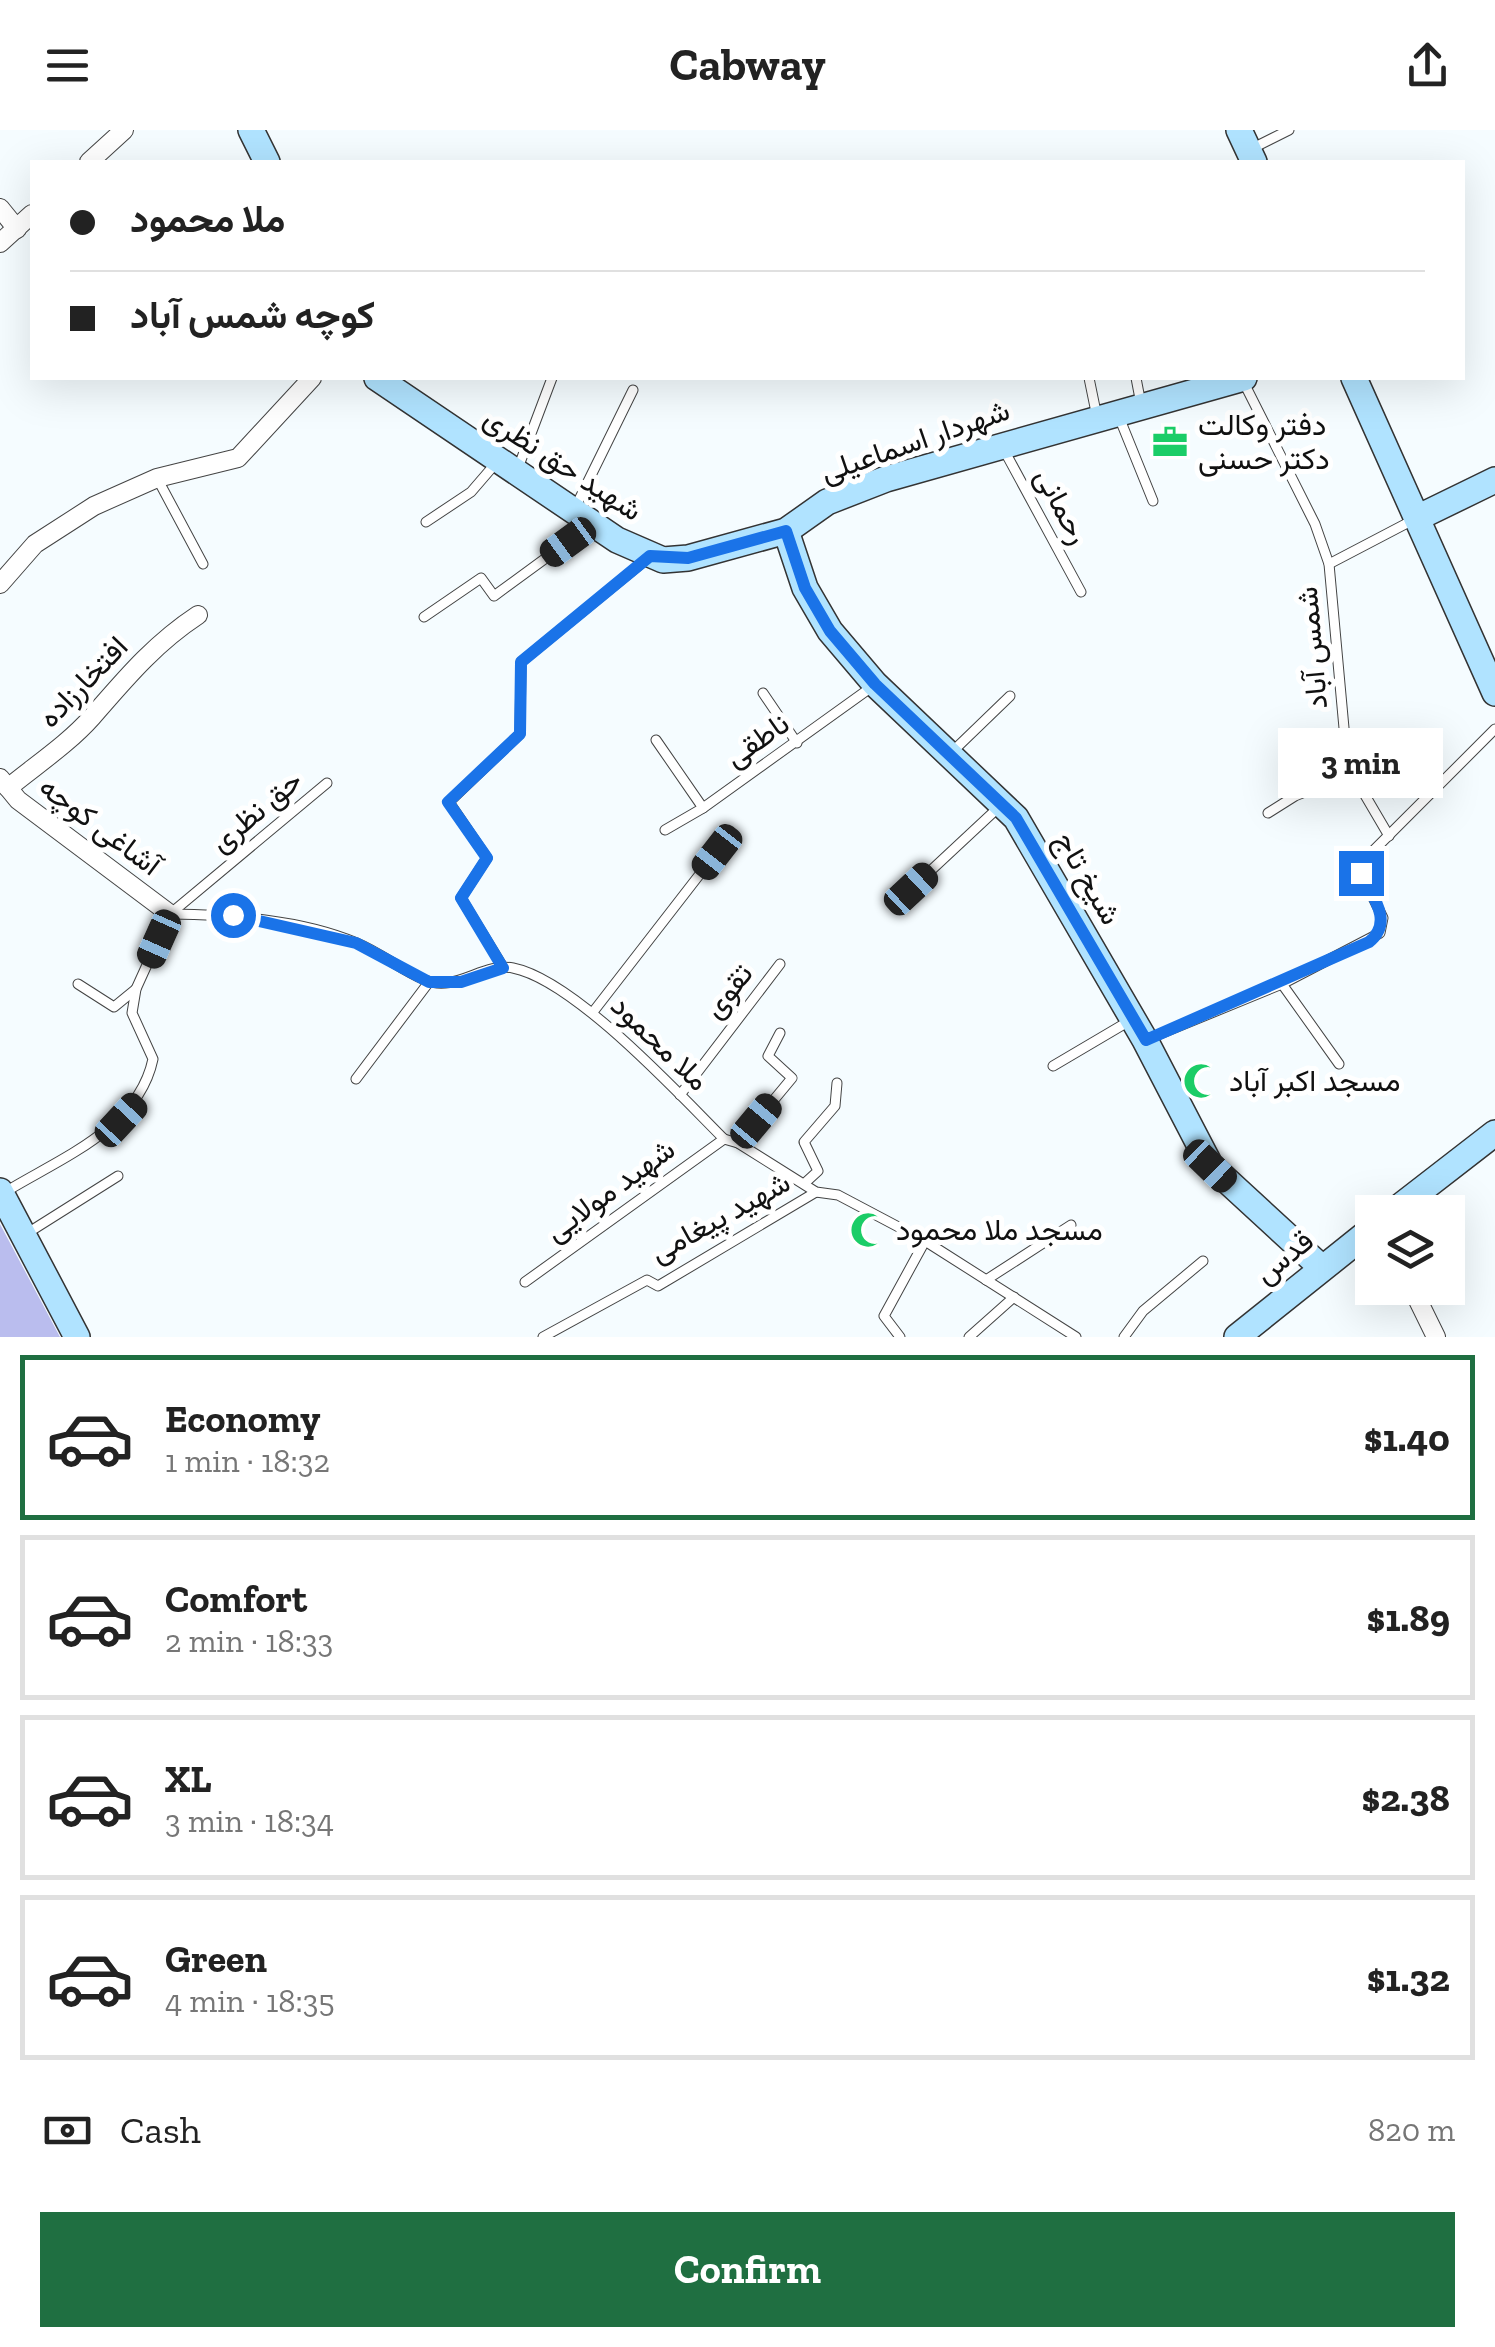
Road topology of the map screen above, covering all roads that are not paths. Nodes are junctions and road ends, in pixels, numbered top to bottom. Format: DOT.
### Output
graph roads {
  1 [pos="124,130"];
  2 [pos="252,130"];
  3 [pos="1289,130"];
  4 [pos="1248,148"];
  5 [pos="91,160"];
  6 [pos="266,160"];
  7 [pos="0,208"];
  8 [pos="30,216"];
  9 [pos="17,229"];
  10 [pos="0,243"];
  11 [pos="310,380"];
  12 [pos="380,380"];
  13 [pos="551,380"];
  14 [pos="1091,380"];
  15 [pos="1135,380"];
  16 [pos="1236,380"];
  17 [pos="1244,380"];
  18 [pos="1355,380"];
  19 [pos="633,390"];
  20 [pos="1119,413"];
  21 [pos="1000,444"];
  22 [pos="508,466"];
  23 [pos="157,478"];
  24 [pos="1495,480"];
  25 [pos="1153,501"];
  26 [pos="583,517"];
  27 [pos="1417,518"];
  28 [pos="426,522"];
  29 [pos="786,531"];
  30 [pos="650,556"];
  31 [pos="203,564"];
  32 [pos="1329,564"];
  33 [pos="0,584"];
  34 [pos="1081,592"];
  35 [pos="198,615"];
  36 [pos="424,617"];
  37 [pos="875,684"];
  38 [pos="763,693"];
  39 [pos="1495,693"];
  40 [pos="1010,696"];
  41 [pos="1495,729"];
  42 [pos="656,740"];
  43 [pos="798,743"];
  44 [pos="950,754"];
  45 [pos="1352,773"];
  46 [pos="327,784"];
  47 [pos="9,788"];
  48 [pos="1002,804"];
  49 [pos="703,808"];
  50 [pos="0,811"];
  51 [pos="1268,813"];
  52 [pos="664,830"];
  53 [pos="1390,836"];
  54 [pos="717,852"];
  55 [pos="911,889"];
  56 [pos="170,914"];
  57 [pos="780,964"];
  58 [pos="503,968"];
  59 [pos="429,982"];
  60 [pos="78,984"];
  61 [pos="1282,984"];
  62 [pos="136,989"];
  63 [pos="593,1012"];
  64 [pos="1139,1029"];
  65 [pos="780,1033"];
  66 [pos="1338,1064"];
  67 [pos="1053,1066"];
  68 [pos="356,1079"];
  69 [pos="837,1083"];
  70 [pos="680,1095"];
  71 [pos="1495,1133"];
  72 [pos="724,1139"];
  73 [pos="738,1143"];
  74 [pos="118,1176"];
  75 [pos="806,1182"];
  76 [pos="816,1192"];
  77 [pos="1,1193"];
  78 [pos="1416,1195"];
  79 [pos="0,1223"];
  80 [pos="1071,1225"];
  81 [pos="23,1236"];
  82 [pos="926,1241"];
  83 [pos="1355,1242"];
  84 [pos="1203,1261"];
  85 [pos="1322,1268"];
  86 [pos="986,1280"];
  87 [pos="525,1282"];
  88 [pos="1014,1298"];
  89 [pos="1420,1305"];
  90 [pos="60,1337"];
  91 [pos="77,1337"];
  92 [pos="543,1337"];
  93 [pos="900,1337"];
  94 [pos="968,1337"];
  95 [pos="1076,1337"];
  96 [pos="1124,1337"];
  97 [pos="1237,1337"];
  98 [pos="1436,1337"];
  1 -- 5 [label="street"];
  2 -- 6 [label="street"];
  3 -- 4 [label="lane"];
  7 -- 9 [label="street"];
  8 -- 9 [label="street"];
  9 -- 10 [label="street"];
  11 -- 23 [label="street"];
  12 -- 22 [label="street, شهید حق نظری"];
  13 -- 22 [label="lane"];
  14 -- 20 [label="lane"];
  15 -- 20 [label="lane"];
  16 -- 20 [label="street, شهردار اسماعیلی"];
  17 -- 32 [label="lane, شمس آباد"];
  18 -- 27 [label="street"];
  19 -- 26 [label="lane"];
  20 -- 21 [label="street, شهردار اسماعیلی"];
  20 -- 25 [label="lane"];
  21 -- 29 [label="street, شهردار اسماعیلی"];
  21 -- 34 [label="lane, رحمانی"];
  22 -- 26 [label="street, شهید حق نظری"];
  22 -- 28 [label="lane"];
  23 -- 31 [label="lane"];
  23 -- 33 [label="street"];
  24 -- 27 [label="street"];
  26 -- 30 [label="street, شهید حق نظری"];
  26 -- 36 [label="lane"];
  27 -- 32 [label="lane"];
  27 -- 39 [label="street"];
  29 -- 30 [label="street, شهید حق نظری"];
  29 -- 37 [label="street, شیخ تاج"];
  30 -- 58 [label="lane"];
  32 -- 45 [label="lane, شمس آباد"];
  35 -- 47 [label="street, افتخارزاده"];
  37 -- 43 [label="lane, ناطقی"];
  37 -- 44 [label="street, شیخ تاج"];
  38 -- 43 [label="lane"];
  40 -- 44 [label="lane"];
  41 -- 53 [label="lane"];
  42 -- 49 [label="lane"];
  43 -- 49 [label="lane, ناطقی"];
  44 -- 48 [label="street, شیخ تاج"];
  45 -- 51 [label="lane"];
  45 -- 53 [label="lane, شمس آباد"];
  46 -- 56 [label="lane, حق نظری"];
  47 -- 50 [label="street, افتخارزاده"];
  47 -- 56 [label="street, آشاغی کوچه"];
  48 -- 55 [label="lane"];
  48 -- 64 [label="street, شیخ تاج"];
  49 -- 52 [label="lane, ناطقی"];
  53 -- 61 [label="lane"];
  54 -- 63 [label="lane"];
  56 -- 59 [label="lane"];
  56 -- 62 [label="lane"];
  57 -- 70 [label="lane, تقوی"];
  58 -- 59 [label="lane"];
  58 -- 63 [label="lane, ملا محمود"];
  59 -- 68 [label="lane"];
  60 -- 62 [label="lane"];
  61 -- 64 [label="lane"];
  61 -- 66 [label="lane"];
  62 -- 77 [label="lane"];
  63 -- 70 [label="lane, ملا محمود"];
  64 -- 67 [label="lane"];
  64 -- 85 [label="street, شیخ تاج"];
  65 -- 73 [label="lane"];
  69 -- 75 [label="lane"];
  70 -- 72 [label="lane, ملا محمود"];
  71 -- 78 [label="street"];
  72 -- 73 [label="lane, ملا محمود"];
  72 -- 87 [label="lane, شهید مولایی"];
  73 -- 75 [label="lane, ملا محمود"];
  74 -- 81 [label="lane"];
  75 -- 76 [label="lane, ملا محمود"];
  76 -- 82 [label="lane, ملا محمود"];
  76 -- 92 [label="lane, شهید پیغامی"];
  77 -- 81 [label="street"];
  79 -- 90 [label="street"];
  80 -- 86 [label="lane"];
  81 -- 91 [label="street"];
  82 -- 86 [label="lane, ملا محمود"];
  82 -- 93 [label="lane"];
  83 -- 85 [label="street, قدس"];
  84 -- 96 [label="lane"];
  85 -- 97 [label="street, قدس"];
  86 -- 88 [label="lane, ملا محمود"];
  88 -- 94 [label="lane"];
  88 -- 95 [label="lane, ملا محمود"];
  89 -- 98 [label="street"];
}
